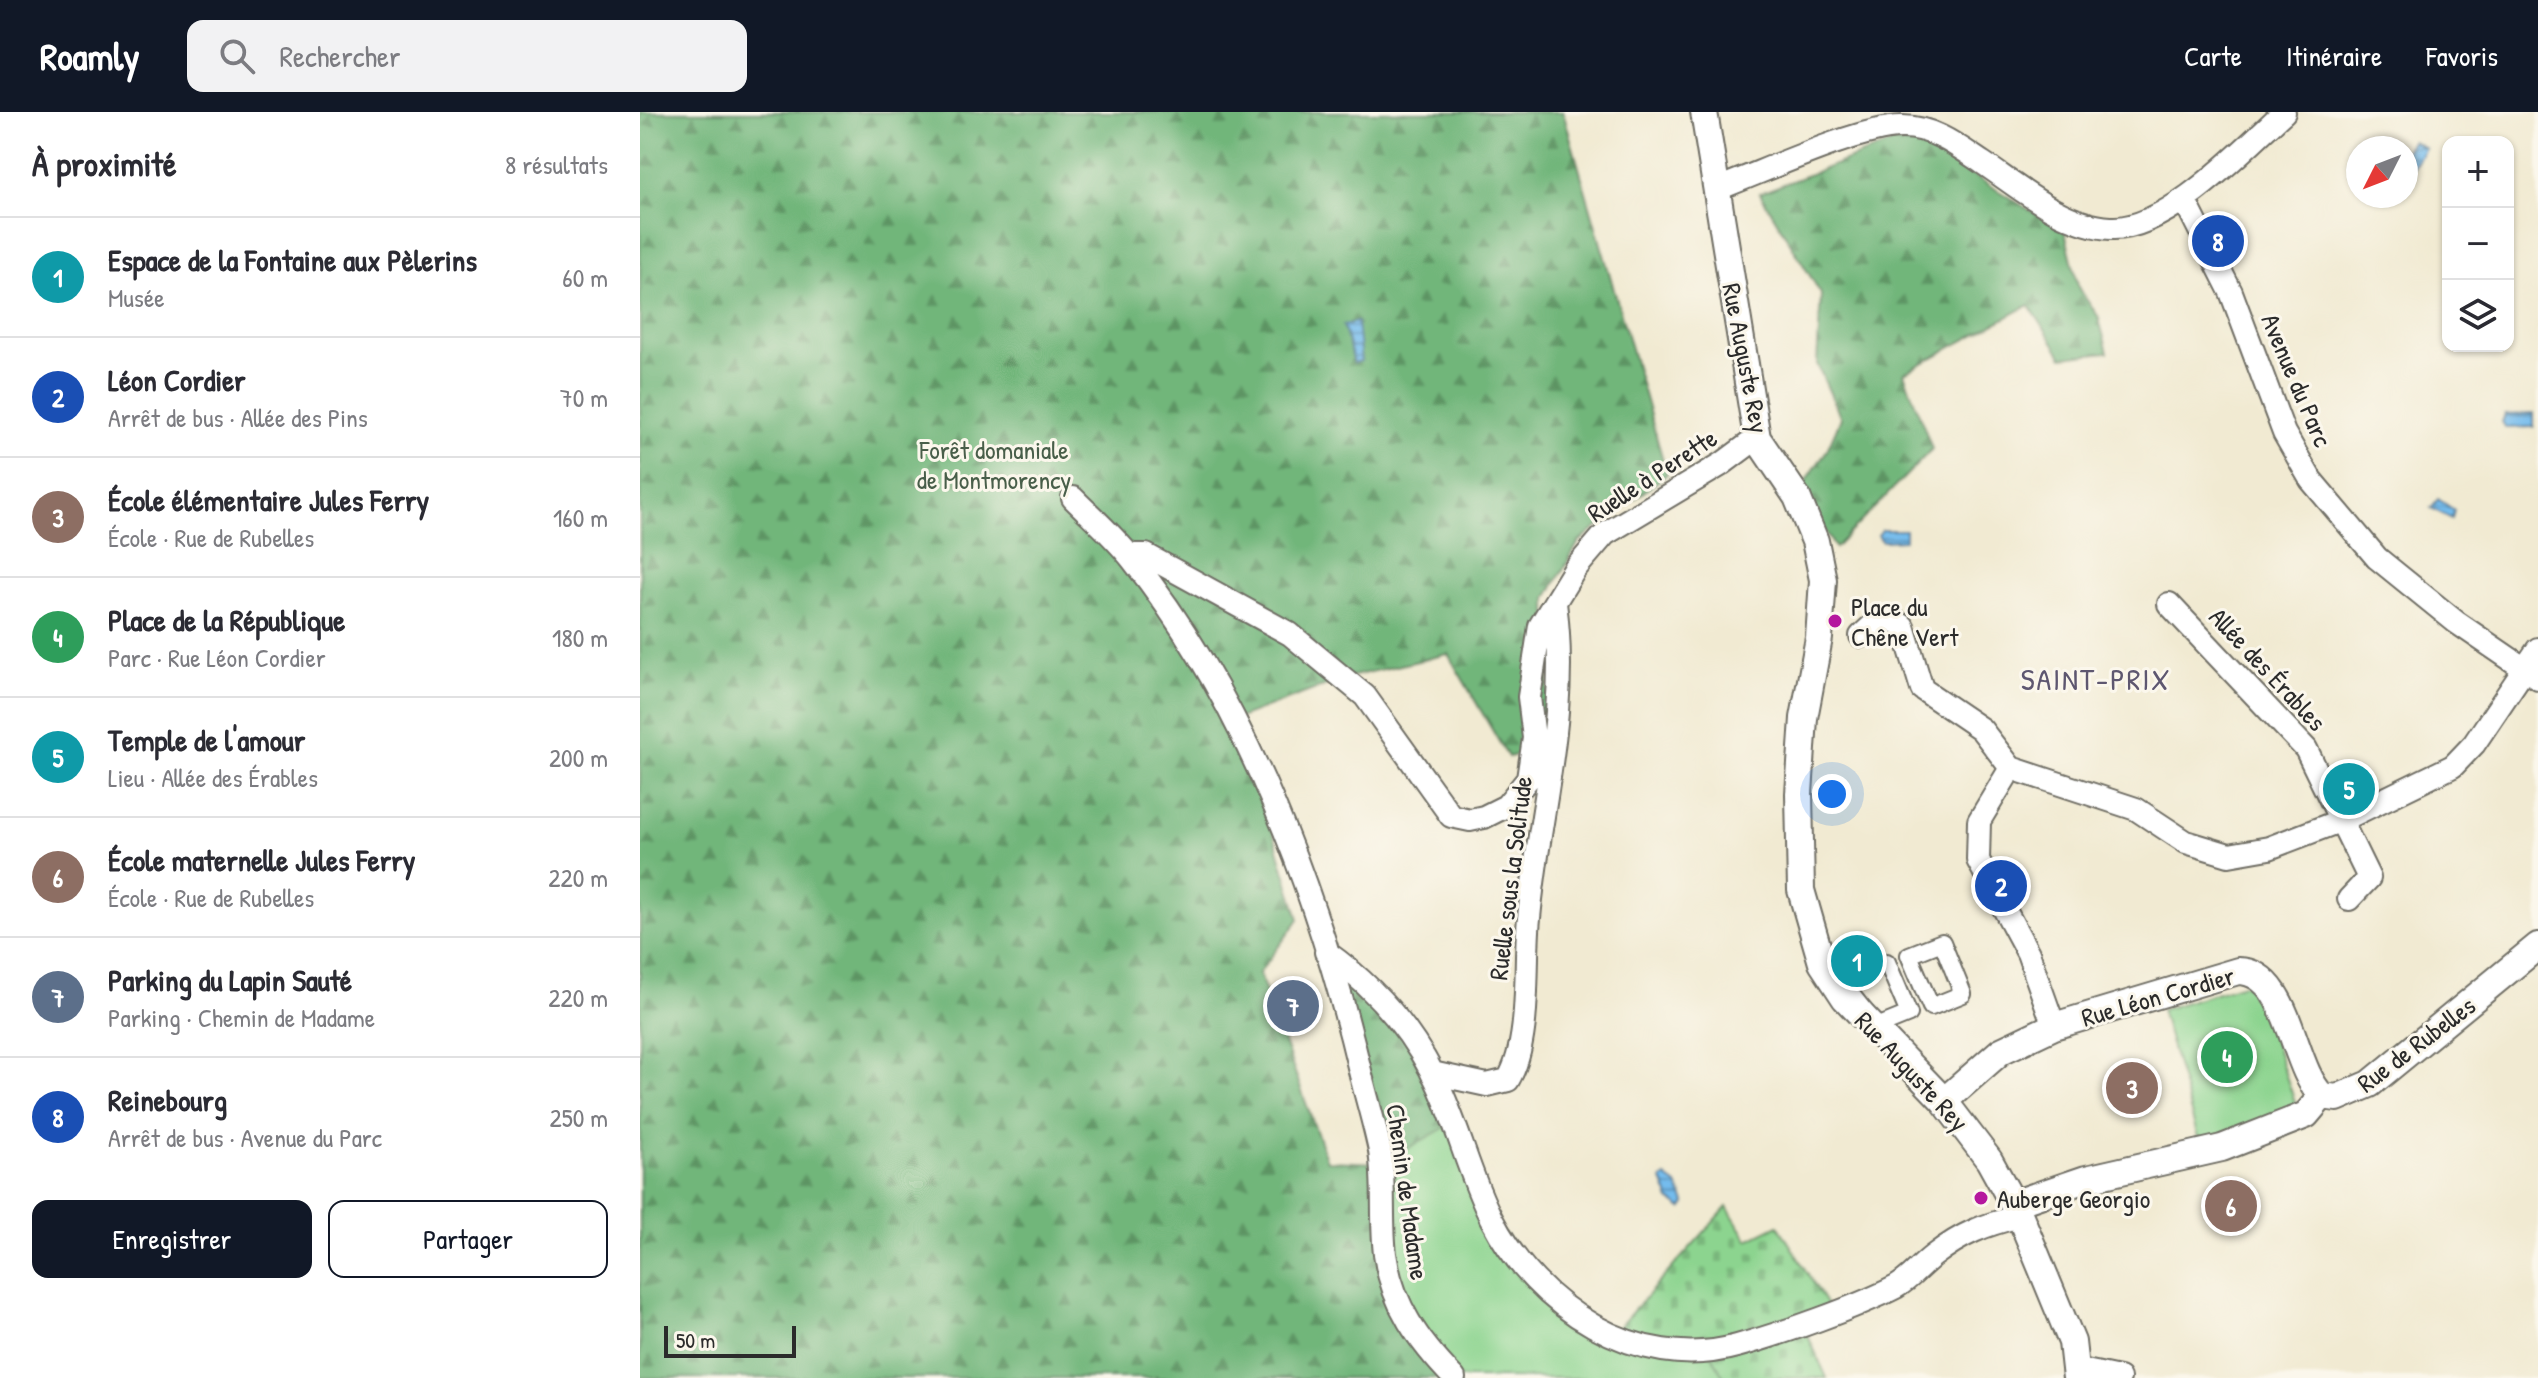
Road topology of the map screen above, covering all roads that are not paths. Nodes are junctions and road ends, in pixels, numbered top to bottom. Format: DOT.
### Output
graph roads {
  1 [pos="1704,112"];
  2 [pos="2284,112"];
  3 [pos="1717,189"];
  4 [pos="2185,201"];
  5 [pos="1757,438"];
  6 [pos="1073,498"];
  7 [pos="1129,555"];
  8 [pos="1555,603"];
  9 [pos="2169,604"];
  10 [pos="1861,636"];
  11 [pos="2538,649"];
  12 [pos="2531,675"];
  13 [pos="2011,768"];
  14 [pos="2342,820"];
  15 [pos="2349,899"];
  16 [pos="2538,946"];
  17 [pos="1326,952"];
  18 [pos="2054,1026"];
  19 [pos="1432,1073"];
  20 [pos="2322,1096"];
  21 [pos="1944,1101"];
  22 [pos="2016,1210"];
  23 [pos="2076,1374"];
  24 [pos="1454,1378"];
  25 [pos="2119,1378"];
  1 -- 3 [label="street, Rue Auguste Rey"];
  2 -- 4 [label="street"];
  3 -- 4 [label="street"];
  3 -- 5 [label="street, Rue Auguste Rey"];
  4 -- 12 [label="street, Avenue du Parc"];
  5 -- 8 [label="street, Ruelle à Perette"];
  5 -- 21 [label="street, Rue Auguste Rey"];
  6 -- 7 [label="street, Chemin de Madame"];
  7 -- 8 [label="street, Ruelle à Perette"];
  7 -- 17 [label="street, Chemin de Madame"];
  8 -- 19 [label="street, Ruelle sous la Solitude"];
  9 -- 14 [label="street, Allée des Érables"];
  10 -- 13 [label="street"];
  11 -- 12 [label="street"];
  12 -- 14 [label="street"];
  13 -- 14 [label="street"];
  13 -- 18 [label="street"];
  14 -- 15 [label="street, Allée des Érables"];
  16 -- 20 [label="street, Rue de Rubelles"];
  17 -- 19 [label="street"];
  17 -- 24 [label="street, Chemin de Madame"];
  18 -- 20 [label="street, Rue Léon Cordier"];
  18 -- 21 [label="street, Rue Léon Cordier"];
  19 -- 22 [label="street"];
  20 -- 22 [label="street, Rue de Rubelles"];
  21 -- 22 [label="street, Rue Auguste Rey"];
  22 -- 23 [label="street, Rue Auguste Rey"];
  23 -- 25 [label="street"];
}
